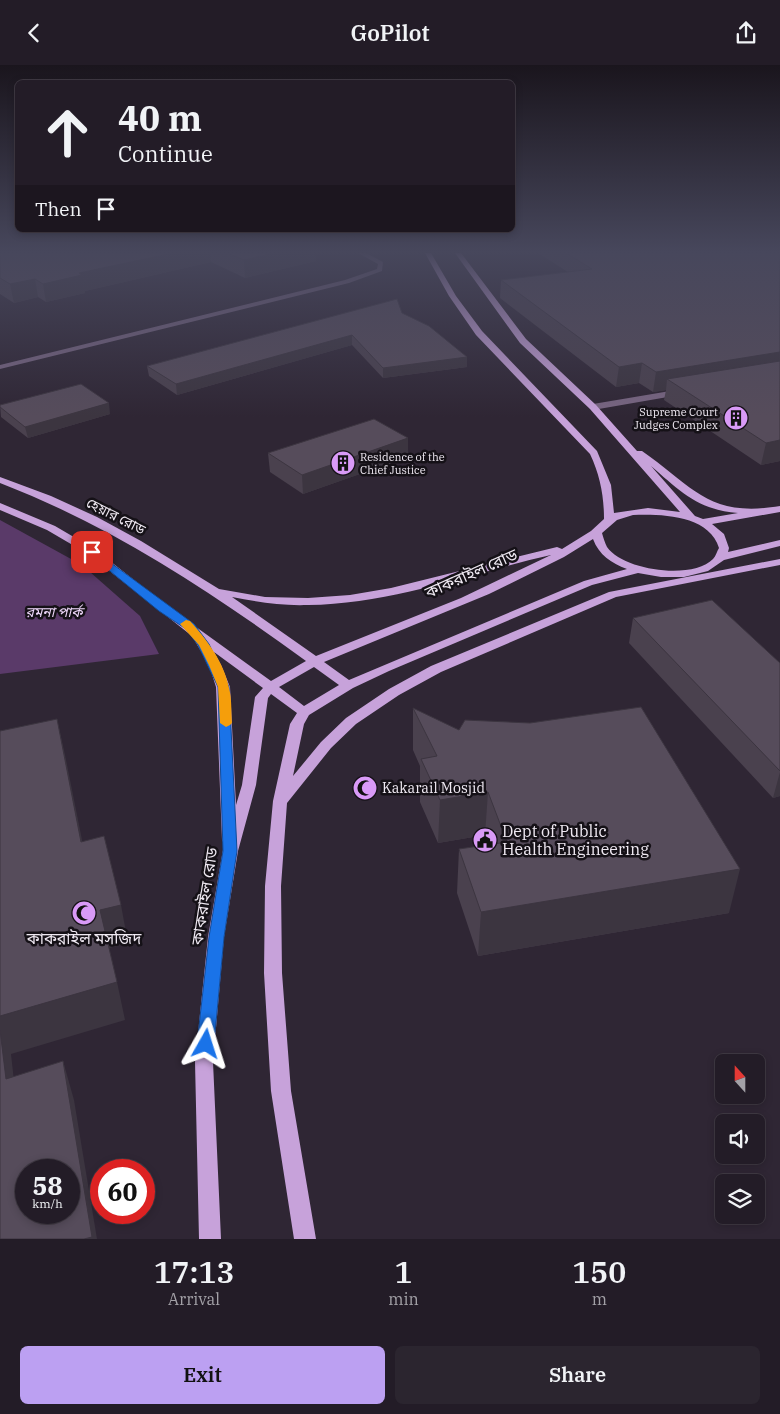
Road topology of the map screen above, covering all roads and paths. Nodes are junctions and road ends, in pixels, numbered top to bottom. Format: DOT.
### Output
graph roads {
  1 [pos="241,308"];
  2 [pos="461,308"];
  3 [pos="498,308"];
  4 [pos="0,367"];
  5 [pos="692,390"];
  6 [pos="593,407"];
  7 [pos="630,448"];
  8 [pos="0,480"];
  9 [pos="0,506"];
  10 [pos="774,510"];
  11 [pos="690,517"];
  12 [pos="609,519"];
  13 [pos="702,522"];
  14 [pos="596,532"];
  15 [pos="780,543"];
  16 [pos="570,547"];
  17 [pos="721,557"];
  18 [pos="780,562"];
  19 [pos="637,570"];
  20 [pos="658,574"];
  21 [pos="692,579"];
  22 [pos="212,590"];
  23 [pos="190,627"];
  24 [pos="316,662"];
  25 [pos="348,685"];
  26 [pos="270,686"];
  27 [pos="304,712"];
  28 [pos="280,801"];
  29 [pos="230,851"];
  30 [pos="210,1239"];
  31 [pos="305,1239"];
  1 -- 4 [label="street"];
  2 -- 12 [label="main road"];
  3 -- 6 [label="main road"];
  5 -- 6 [label="street"];
  6 -- 7 [label="main road"];
  7 -- 10 [label="main road"];
  7 -- 11 [label="main road"];
  8 -- 22 [label="main road, হেয়ার রোড"];
  9 -- 23 [label="main road"];
  10 -- 13 [label="main road"];
  11 -- 12 [label="main road"];
  11 -- 13 [label="main road"];
  12 -- 14 [label="main road, কাকরাইল রোড"];
  13 -- 17 [label="main road"];
  14 -- 16 [label="main road, কাকরাইল রোড"];
  14 -- 19 [label="main road"];
  15 -- 17 [label="main road"];
  16 -- 22 [label="main road"];
  16 -- 24 [label="main road, কাকরাইল রোড"];
  17 -- 20 [label="main road"];
  18 -- 21 [label="main road"];
  19 -- 20 [label="main road"];
  19 -- 25 [label="main road"];
  20 -- 21 [label="main road"];
  21 -- 28 [label="main road"];
  22 -- 24 [label="main road, হেয়ার রোড"];
  23 -- 26 [label="main road"];
  23 -- 29 [label="main road"];
  24 -- 25 [label="main road, হেয়ার রোড"];
  24 -- 26 [label="main road, কাকরাইল রোড"];
  25 -- 27 [label="main road"];
  26 -- 27 [label="main road"];
  26 -- 29 [label="main road, কাকরাইল রোড"];
  27 -- 28 [label="main road"];
  28 -- 31 [label="main road"];
  29 -- 30 [label="main road, কাকরাইল রোড"];
}
